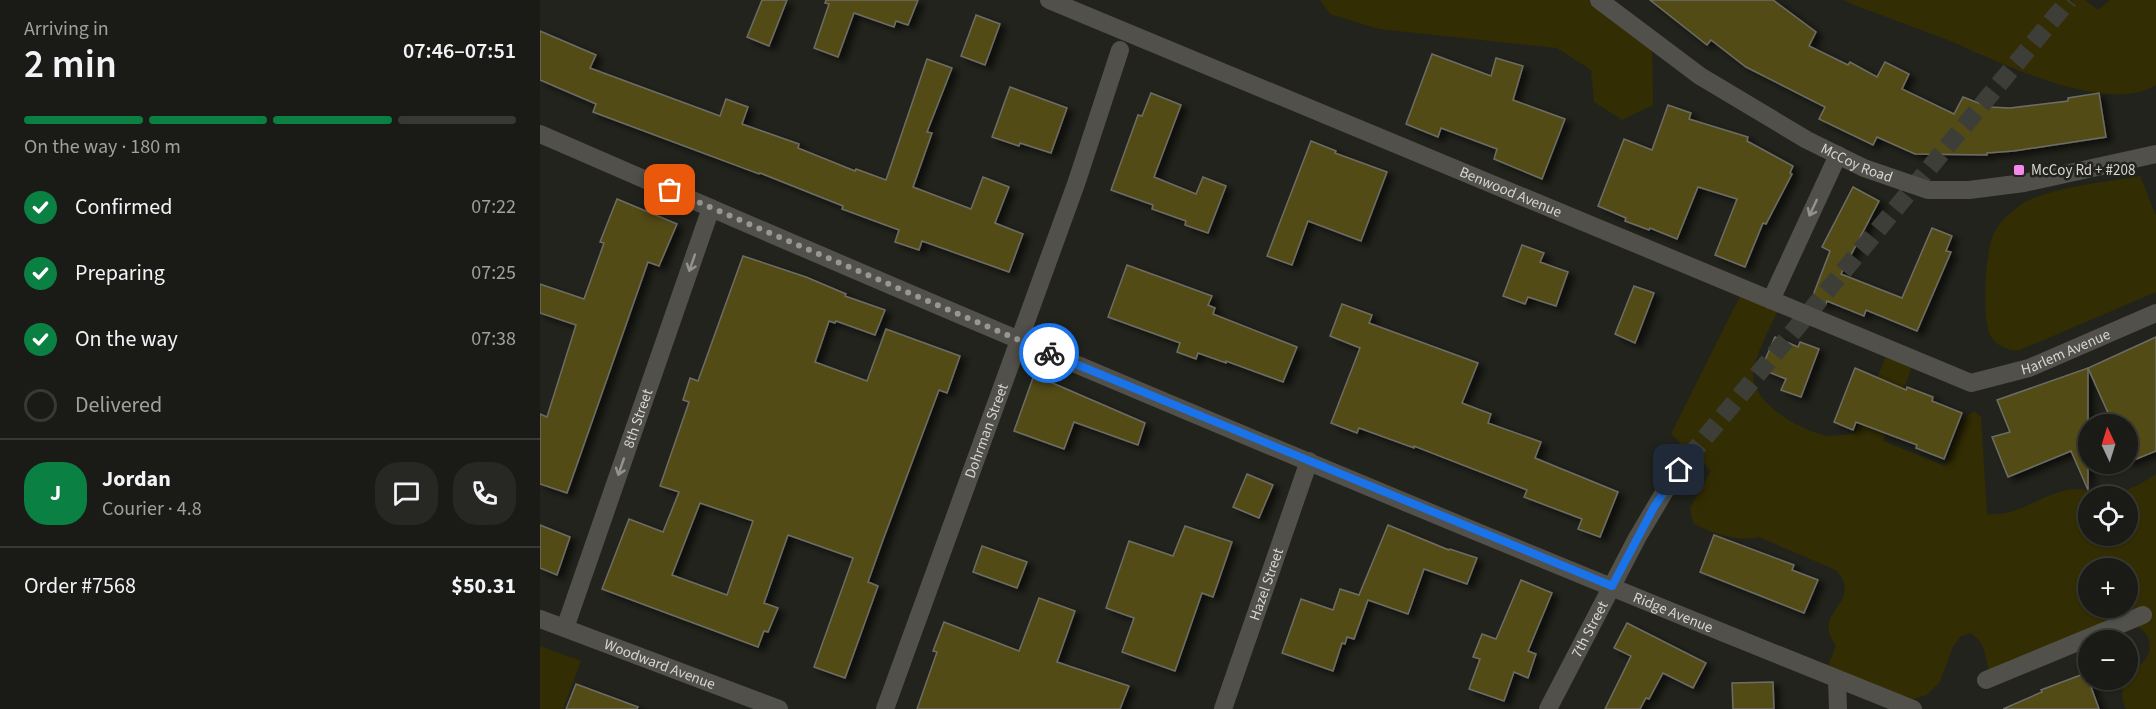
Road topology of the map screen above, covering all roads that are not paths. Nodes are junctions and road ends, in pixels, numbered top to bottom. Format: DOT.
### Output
graph roads {
  1 [pos="1049,0"];
  2 [pos="1599,0"];
  3 [pos="1120,50"];
  4 [pos="540,134"];
  5 [pos="2156,154"];
  6 [pos="1838,155"];
  7 [pos="711,208"];
  8 [pos="1771,300"];
  9 [pos="2156,313"];
  10 [pos="1018,341"];
  11 [pos="1971,383"];
  12 [pos="1688,458"];
  13 [pos="1309,461"];
  14 [pos="1612,586"];
  15 [pos="2143,615"];
  16 [pos="540,619"];
  17 [pos="564,628"];
  18 [pos="1837,679"];
  19 [pos="1986,680"];
  20 [pos="779,709"];
  21 [pos="885,709"];
  22 [pos="1223,709"];
  23 [pos="1548,709"];
  24 [pos="1838,709"];
  25 [pos="1913,709"];
  1 -- 8 [label="street, Benwood Avenue"];
  2 -- 6 [label="street, McCoy Road"];
  3 -- 10 [label="street, Dohrman Street"];
  4 -- 7 [label="street, Ridge Avenue"];
  5 -- 6 [label="street, McCoy Road"];
  6 -- 8 [label="street, one-way"];
  7 -- 10 [label="street, Ridge Avenue"];
  7 -- 17 [label="street, 8th Street, one-way"];
  8 -- 11 [label="street, Benwood Avenue"];
  9 -- 11 [label="street, Harlem Avenue"];
  10 -- 13 [label="street, Ridge Avenue"];
  10 -- 21 [label="street, Dohrman Street"];
  12 -- 14 [label="street, 7th Street"];
  13 -- 14 [label="street, Ridge Avenue"];
  13 -- 22 [label="street, Hazel Street"];
  14 -- 18 [label="street, Ridge Avenue"];
  14 -- 23 [label="street, 7th Street"];
  15 -- 19 [label="street"];
  16 -- 17 [label="street, Woodward Avenue"];
  17 -- 20 [label="street, Woodward Avenue"];
  18 -- 24 [label="street"];
  18 -- 25 [label="street, Ridge Avenue"];
}
